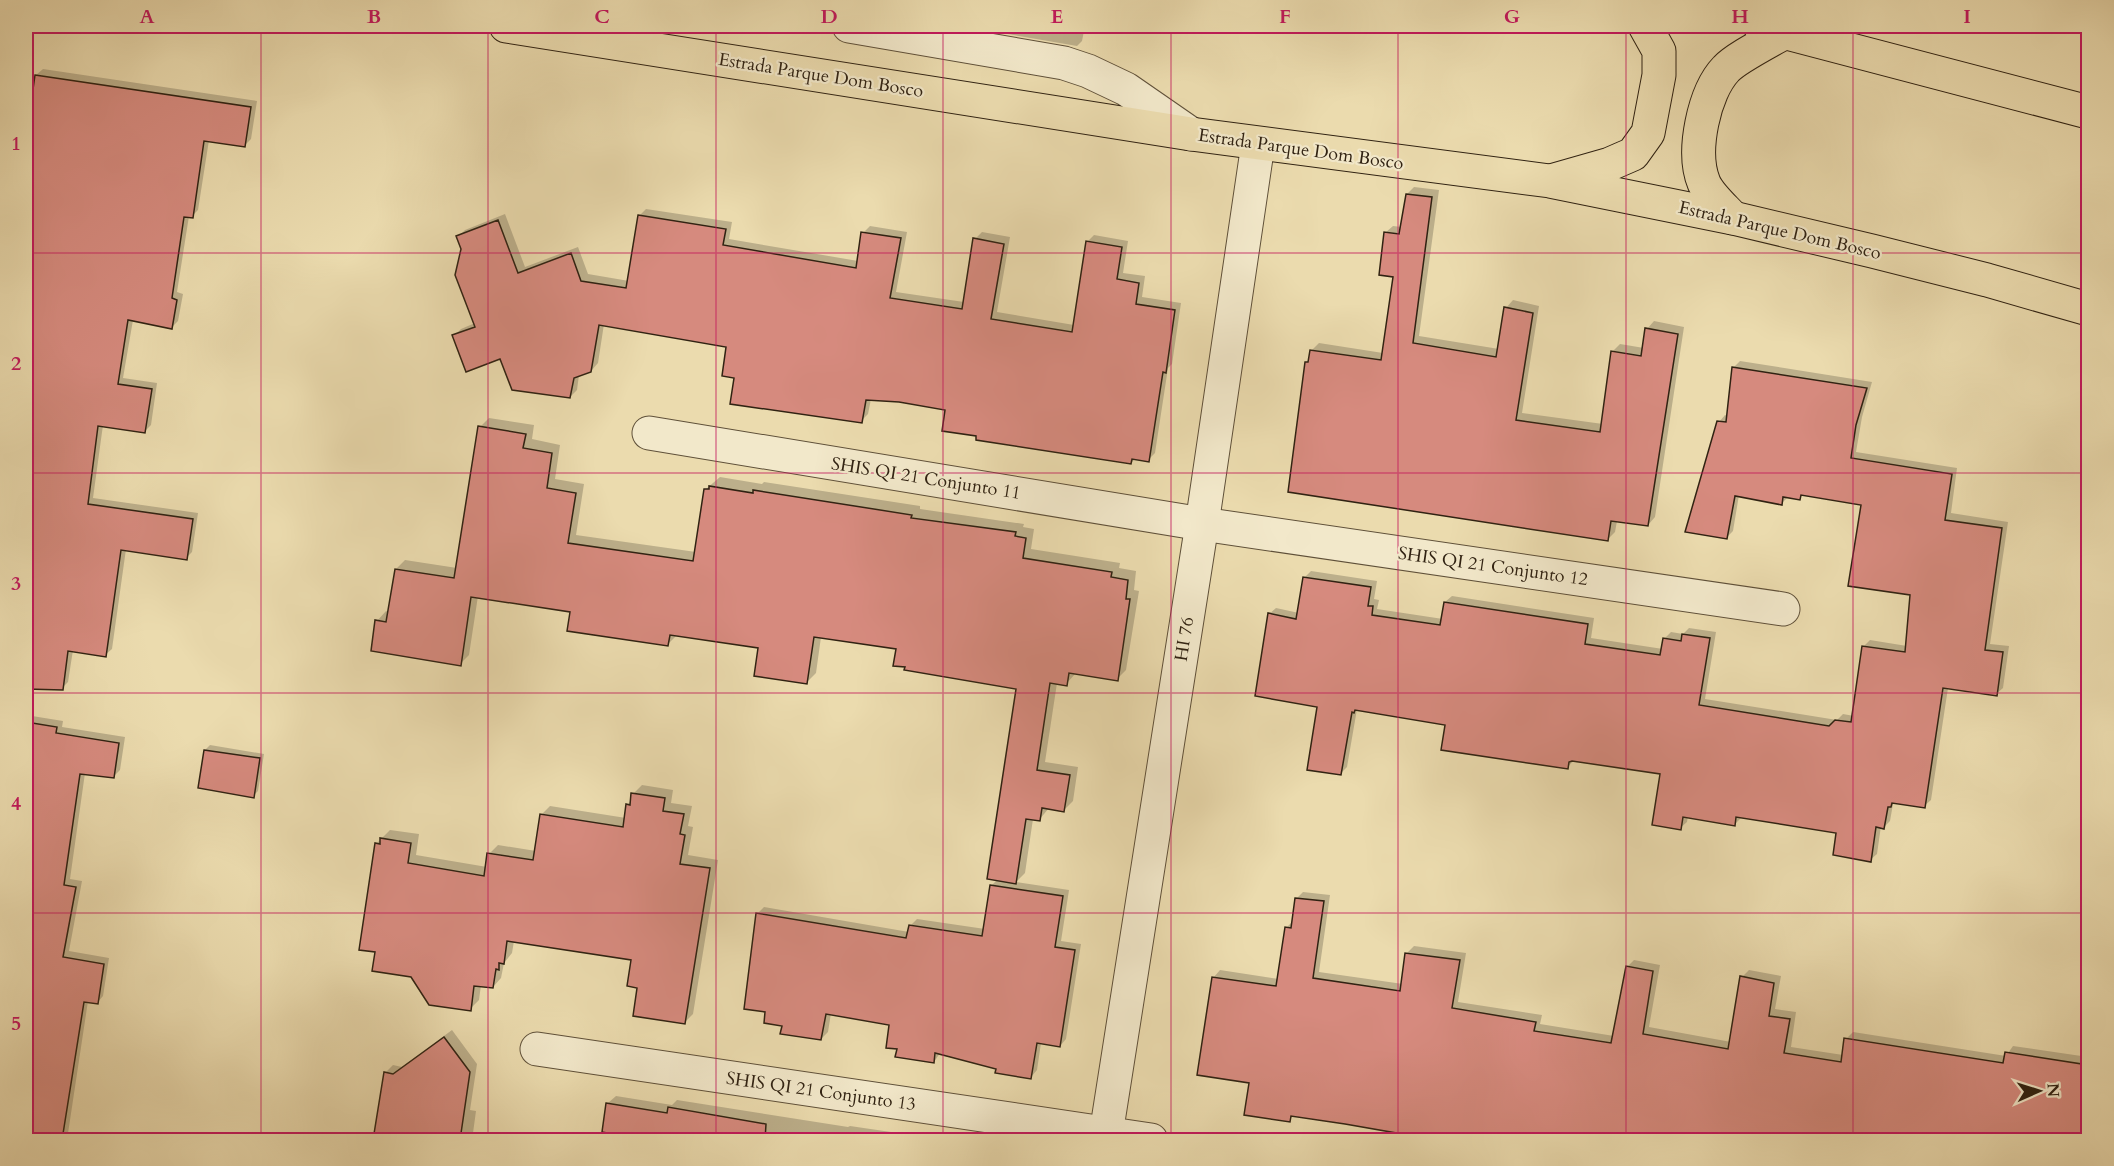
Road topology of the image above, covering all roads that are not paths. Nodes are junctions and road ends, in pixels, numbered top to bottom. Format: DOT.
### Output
graph roads {
  1 [pos="506,26"];
  2 [pos="849,26"];
  3 [pos="1645,26"];
  4 [pos="1772,29"];
  5 [pos="2088,112"];
  6 [pos="1191,134"];
  7 [pos="1257,144"];
  8 [pos="1550,181"];
  9 [pos="1733,218"];
  10 [pos="2088,309"];
  11 [pos="649,433"];
  12 [pos="1202,524"];
  13 [pos="1783,609"];
  14 [pos="537,1049"];
  15 [pos="1106,1134"];
  16 [pos="1151,1140"];
  1 -- 6 [label="main road, Estrada Parque Dom Bosco"];
  2 -- 6 [label="street"];
  3 -- 8 [label="main road"];
  4 -- 5 [label="main road"];
  4 -- 9 [label="main road"];
  6 -- 7 [label="main road, Estrada Parque Dom Bosco"];
  7 -- 8 [label="main road, Estrada Parque Dom Bosco"];
  7 -- 12 [label="street, HI 76"];
  8 -- 9 [label="main road, Estrada Parque Dom Bosco"];
  9 -- 10 [label="main road, Estrada Parque Dom Bosco"];
  11 -- 12 [label="street, SHIS QI 21 Conjunto 11"];
  12 -- 13 [label="street, SHIS QI 21 Conjunto 12"];
  12 -- 15 [label="street, HI 76"];
  14 -- 15 [label="street, SHIS QI 21 Conjunto 13"];
  15 -- 16 [label="street, SHIS QI 21 Conjunto 13"];
}
